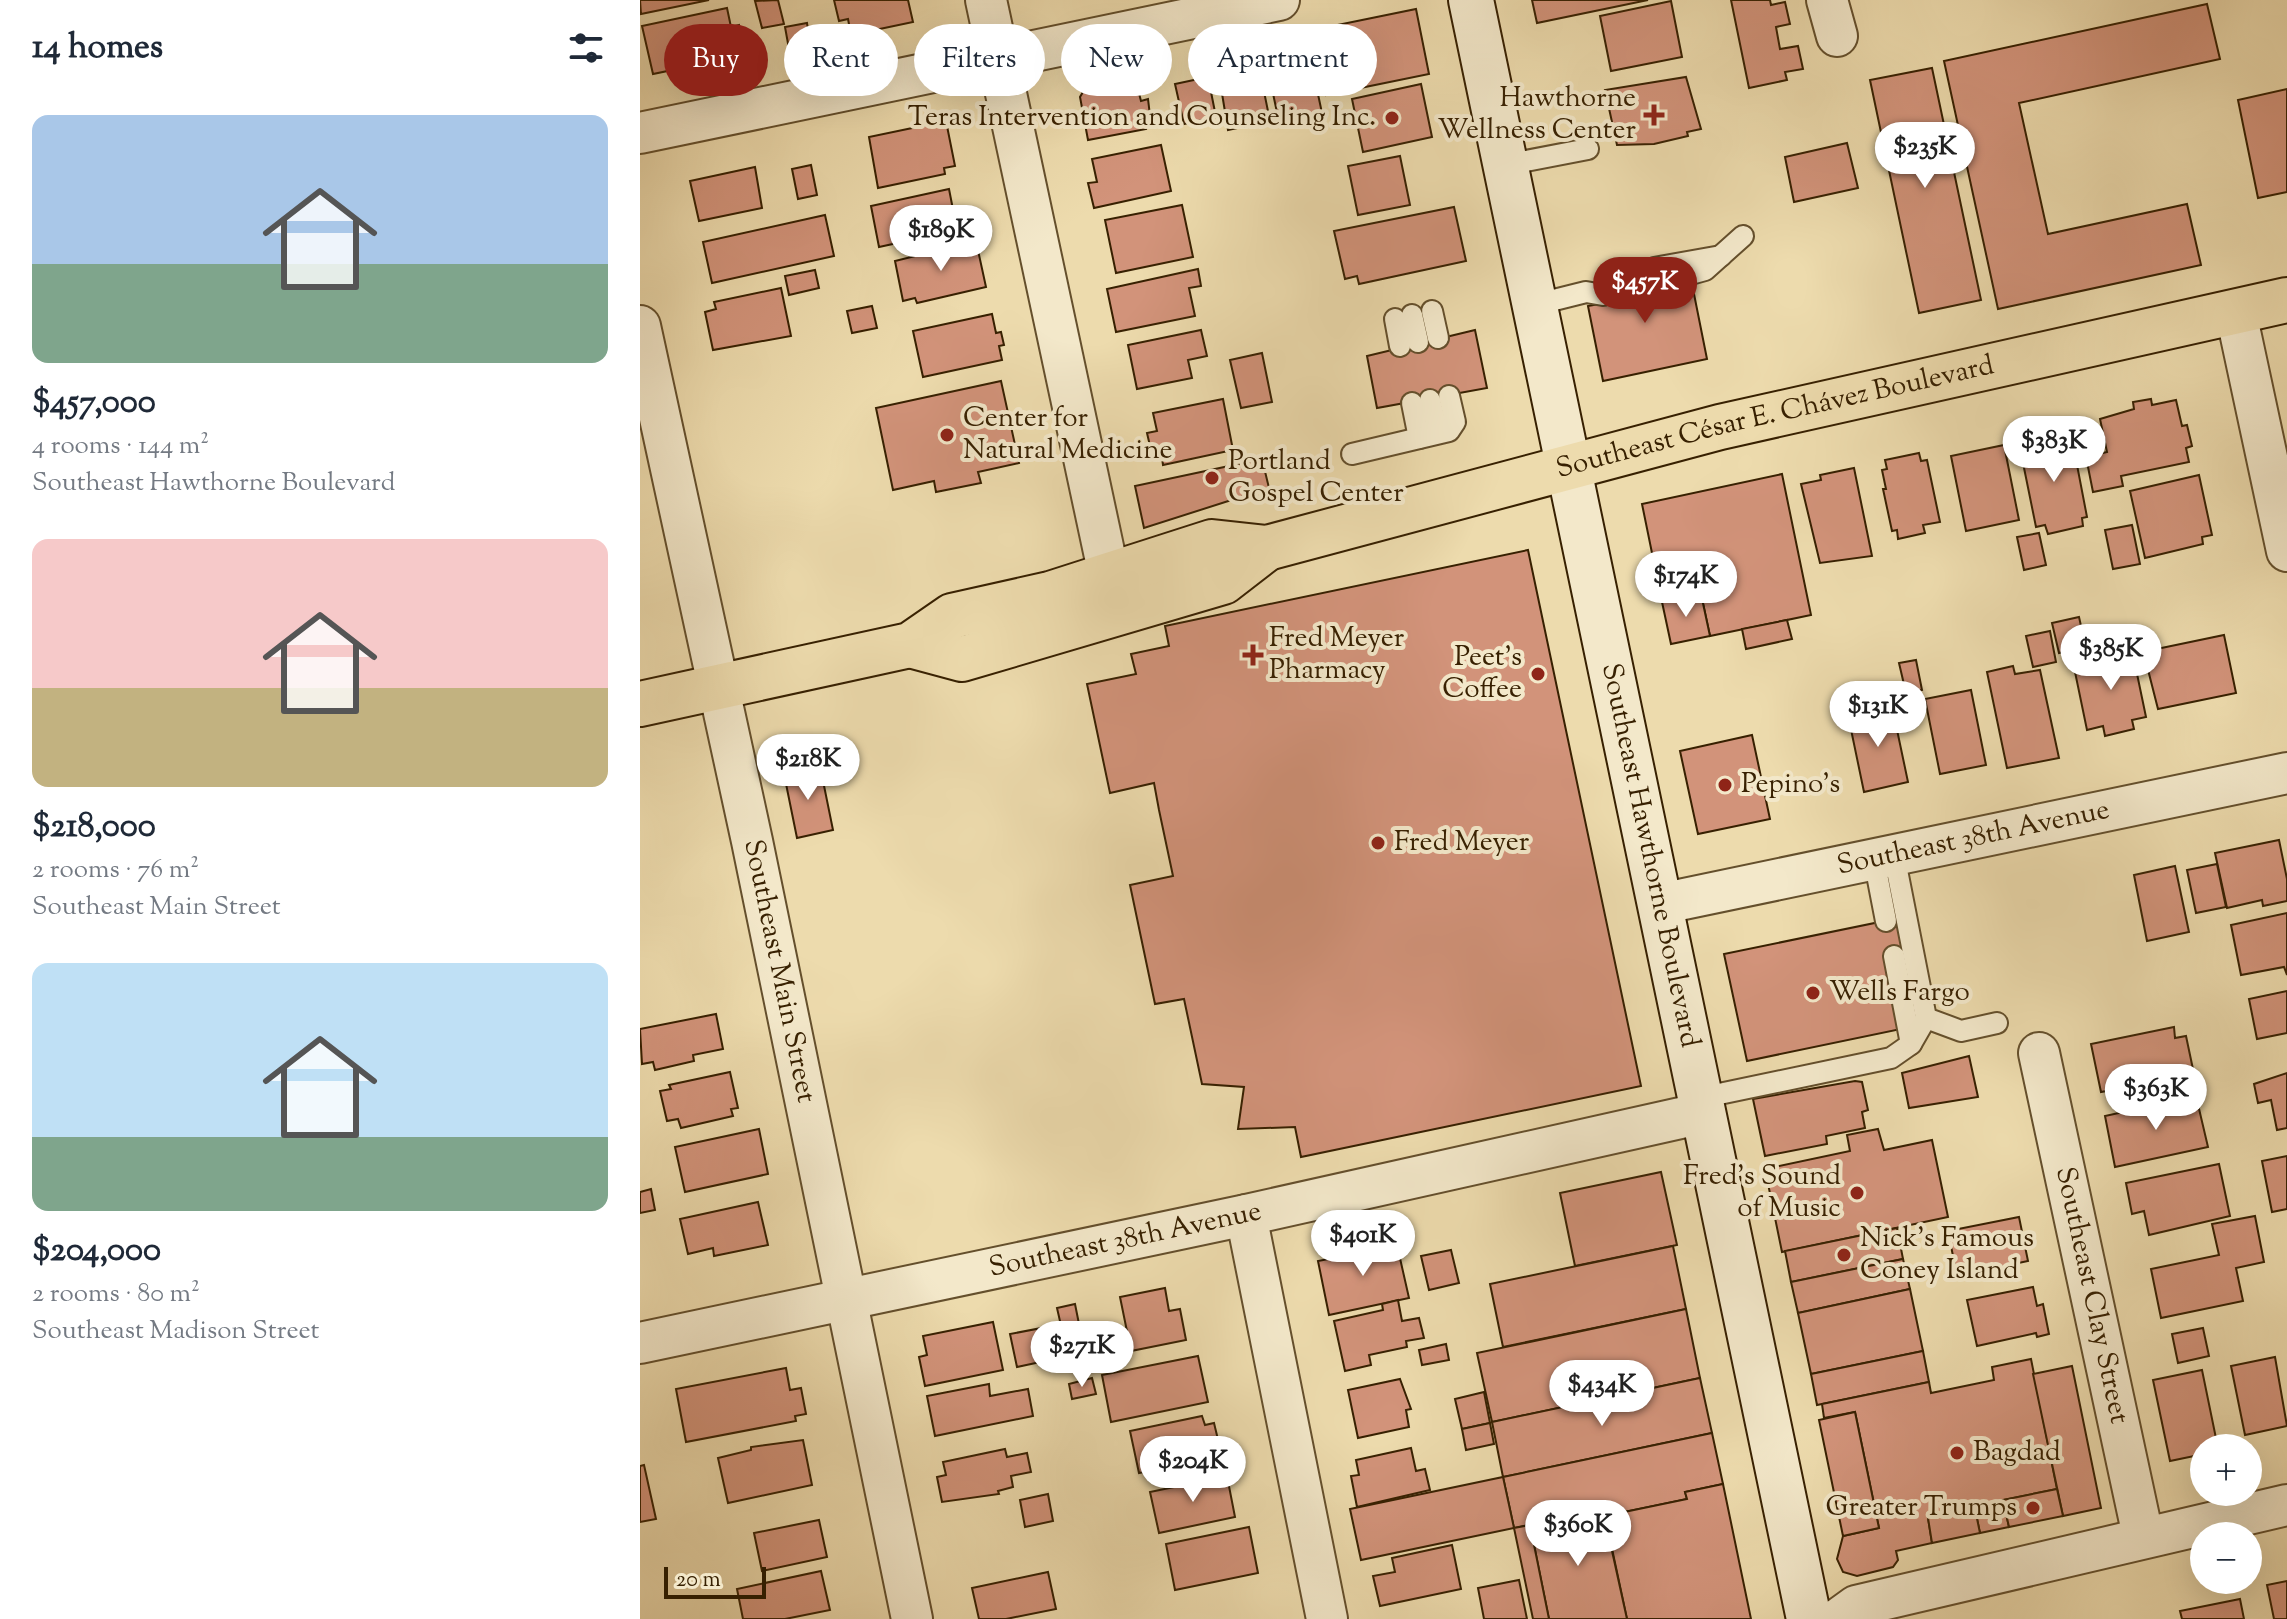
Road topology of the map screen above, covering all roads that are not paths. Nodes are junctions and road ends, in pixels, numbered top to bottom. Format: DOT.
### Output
graph roads {
  1 [pos="986,0"];
  2 [pos="1471,0"];
  3 [pos="1265,1"];
  4 [pos="991,24"];
  5 [pos="1045,48"];
  6 [pos="914,76"];
  7 [pos="1006,96"];
  8 [pos="640,133"];
  9 [pos="1588,149"];
  10 [pos="1505,165"];
  11 [pos="1743,236"];
  12 [pos="1656,275"];
  13 [pos="1596,289"];
  14 [pos="2287,300"];
  15 [pos="1534,305"];
  16 [pos="2236,313"];
  17 [pos="1413,315"];
  18 [pos="640,326"];
  19 [pos="1419,342"];
  20 [pos="1429,435"];
  21 [pos="1352,454"];
  22 [pos="1568,468"];
  23 [pos="1267,548"];
  24 [pos="2287,551"];
  25 [pos="1109,575"];
  26 [pos="910,645"];
  27 [pos="719,688"];
  28 [pos="640,704"];
  29 [pos="2287,773"];
  30 [pos="1884,857"];
  31 [pos="1660,904"];
  32 [pos="1886,921"];
  33 [pos="1894,956"];
  34 [pos="1926,1018"];
  35 [pos="1997,1023"];
  36 [pos="1911,1044"];
  37 [pos="2039,1053"];
  38 [pos="1702,1106"];
  39 [pos="1246,1215"];
  40 [pos="846,1300"];
  41 [pos="640,1343"];
  42 [pos="2287,1505"];
  43 [pos="2143,1536"];
  44 [pos="912,1619"];
  45 [pos="1327,1619"];
  46 [pos="1809,1619"];
  47 [pos="1838,1619"];
  1 -- 4 [label="street"];
  2 -- 10 [label="main road, Southeast Hawthorne Boulevard"];
  3 -- 5 [label="street"];
  6 -- 8 [label="street"];
  7 -- 25 [label="street"];
  9 -- 10 [label="lane"];
  10 -- 15 [label="main road, Southeast Hawthorne Boulevard"];
  11 -- 12 [label="lane"];
  13 -- 15 [label="lane"];
  14 -- 16 [label="main road, Southeast César E. Chávez Boulevard"];
  15 -- 22 [label="main road, Southeast Hawthorne Boulevard"];
  16 -- 22 [label="main road, Southeast César E. Chávez Boulevard"];
  16 -- 24 [label="street"];
  17 -- 19 [label="lane"];
  18 -- 27 [label="street, Southeast Main Street"];
  20 -- 20 [label="lane"];
  20 -- 21 [label="lane"];
  22 -- 23 [label="main road, Southeast César E. Chávez Boulevard"];
  22 -- 31 [label="main road, Southeast Hawthorne Boulevard"];
  23 -- 25 [label="main road, Southeast César E. Chávez Boulevard"];
  23 -- 26 [label="main road, Southeast César E. Chávez Boulevard"];
  25 -- 26 [label="main road, Southeast César E. Chávez Boulevard"];
  26 -- 27 [label="main road, Southeast César E. Chávez Boulevard"];
  27 -- 28 [label="main road, Southeast César E. Chávez Boulevard"];
  27 -- 40 [label="street, Southeast Main Street"];
  29 -- 30 [label="street, Southeast 38th Avenue"];
  30 -- 31 [label="street, Southeast 38th Avenue"];
  30 -- 32 [label="lane"];
  30 -- 34 [label="lane"];
  31 -- 38 [label="main road, Southeast Hawthorne Boulevard"];
  33 -- 36 [label="lane"];
  34 -- 35 [label="lane"];
  34 -- 36 [label="lane"];
  36 -- 38 [label="lane"];
  37 -- 43 [label="street, Southeast Clay Street"];
  38 -- 39 [label="street, Southeast 38th Avenue"];
  38 -- 46 [label="main road, Southeast Hawthorne Boulevard"];
  39 -- 40 [label="street, Southeast 38th Avenue"];
  39 -- 45 [label="street"];
  40 -- 41 [label="street, Southeast 38th Avenue"];
  40 -- 44 [label="street, Southeast Main Street"];
  42 -- 43 [label="street"];
  43 -- 47 [label="street"];
}
